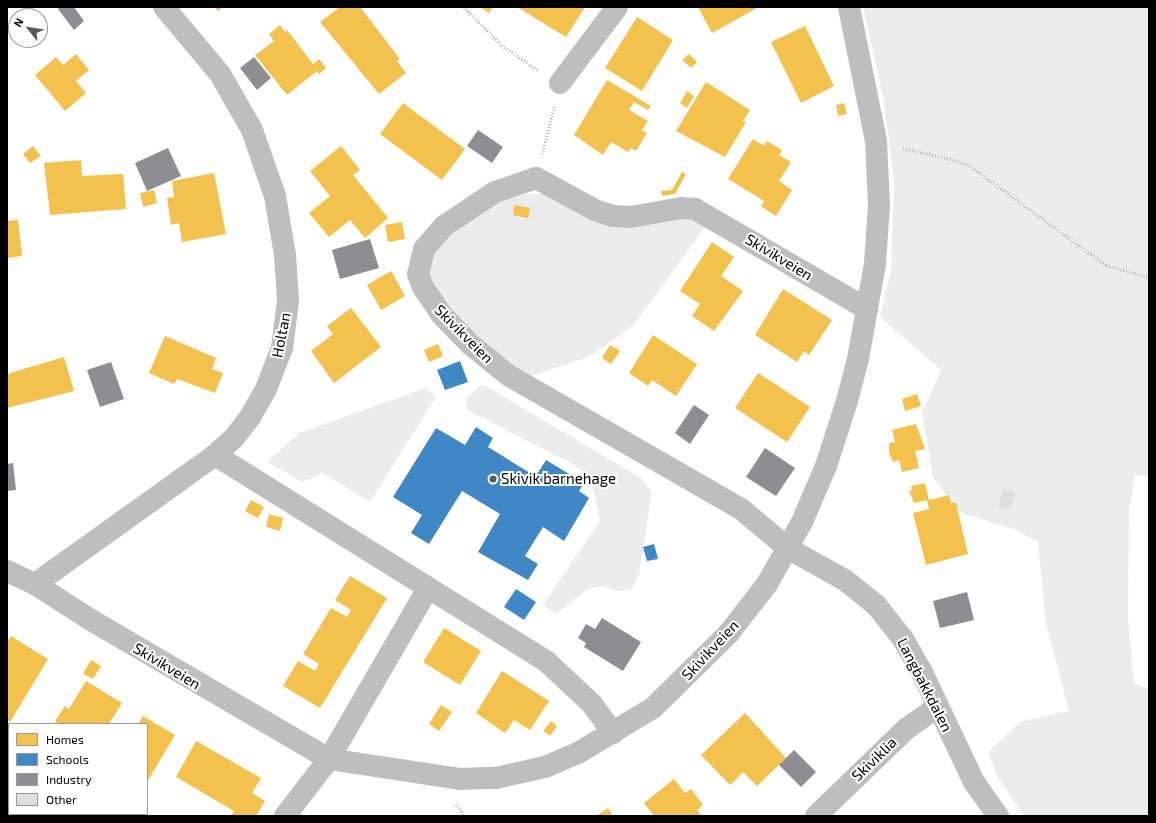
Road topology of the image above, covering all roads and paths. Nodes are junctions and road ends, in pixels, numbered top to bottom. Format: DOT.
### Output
graph roads {
  1 [pos="164,7"];
  2 [pos="464,7"];
  3 [pos="617,7"];
  4 [pos="849,7"];
  5 [pos="560,84"];
  6 [pos="876,141"];
  7 [pos="536,178"];
  8 [pos="1149,277"];
  9 [pos="867,309"];
  10 [pos="215,456"];
  11 [pos="789,549"];
  12 [pos="7,571"];
  13 [pos="35,584"];
  14 [pos="428,588"];
  15 [pos="937,707"];
  16 [pos="613,733"];
  17 [pos="329,759"];
  18 [pos="285,816"];
  19 [pos="816,816"];
  20 [pos="998,816"];
  1 -- 10 [label="street, Holtan"];
  2 -- 5 [label="path"];
  3 -- 5 [label="street"];
  4 -- 6 [label="street, Skivikveien"];
  5 -- 7 [label="path"];
  6 -- 8 [label="path"];
  6 -- 9 [label="street, Skivikveien"];
  7 -- 9 [label="street, Skivikveien"];
  7 -- 11 [label="street, Skivikveien"];
  9 -- 11 [label="street, Skivikveien"];
  10 -- 13 [label="street, Holtan"];
  10 -- 14 [label="street"];
  11 -- 15 [label="street, Langbakkdalen"];
  11 -- 16 [label="street, Skivikveien"];
  12 -- 13 [label="street, Skivikveien"];
  13 -- 17 [label="street, Skivikveien"];
  14 -- 16 [label="street"];
  14 -- 17 [label="street"];
  15 -- 19 [label="street, Skiviklia"];
  15 -- 20 [label="street, Langbakkdalen"];
  16 -- 17 [label="street, Skivikveien"];
  17 -- 18 [label="street"];
}
